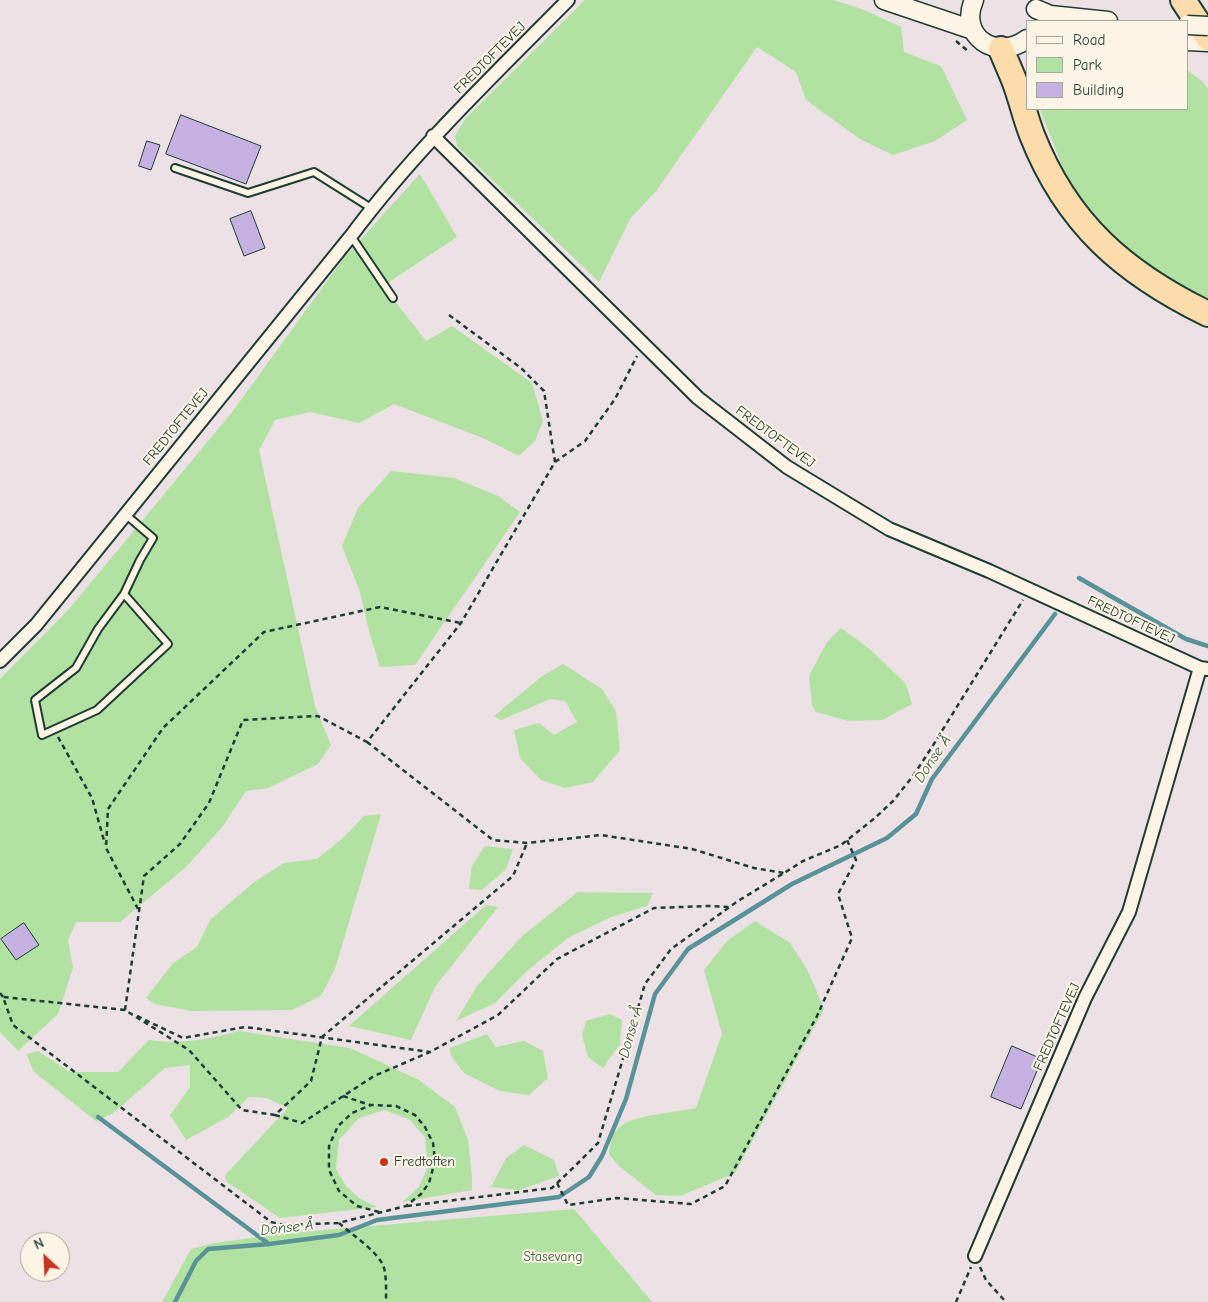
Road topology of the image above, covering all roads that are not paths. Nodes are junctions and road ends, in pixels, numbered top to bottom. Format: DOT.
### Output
graph roads {
  1 [pos="568,0"];
  2 [pos="884,0"];
  3 [pos="974,0"];
  4 [pos="1183,0"];
  5 [pos="1035,10"];
  6 [pos="1100,20"];
  7 [pos="1188,25"];
  8 [pos="1208,26"];
  9 [pos="973,30"];
  10 [pos="1208,38"];
  11 [pos="1026,40"];
  12 [pos="1188,42"];
  13 [pos="1208,42"];
  14 [pos="1001,49"];
  15 [pos="433,136"];
  16 [pos="176,168"];
  17 [pos="371,208"];
  18 [pos="351,236"];
  19 [pos="393,298"];
  20 [pos="1208,314"];
  21 [pos="126,514"];
  22 [pos="124,594"];
  23 [pos="0,661"];
  24 [pos="1204,669"];
  25 [pos="975,1256"];
  1 -- 15 [label="street, FREDTOFTEVEJ"];
  2 -- 9 [label="street"];
  3 -- 9 [label="street"];
  4 -- 10 [label="highway"];
  5 -- 6 [label="street"];
  7 -- 8 [label="street, bridge"];
  9 -- 14 [label="street"];
  11 -- 14 [label="street"];
  12 -- 13 [label="street"];
  14 -- 20 [label="highway"];
  15 -- 17 [label="street, FREDTOFTEVEJ"];
  15 -- 24 [label="street, FREDTOFTEVEJ"];
  16 -- 17 [label="lane"];
  17 -- 18 [label="street, FREDTOFTEVEJ"];
  18 -- 19 [label="lane"];
  18 -- 21 [label="street, FREDTOFTEVEJ"];
  21 -- 22 [label="lane"];
  21 -- 23 [label="street, FREDTOFTEVEJ"];
  22 -- 22 [label="lane"];
  24 -- 25 [label="street, FREDTOFTEVEJ"];
}
